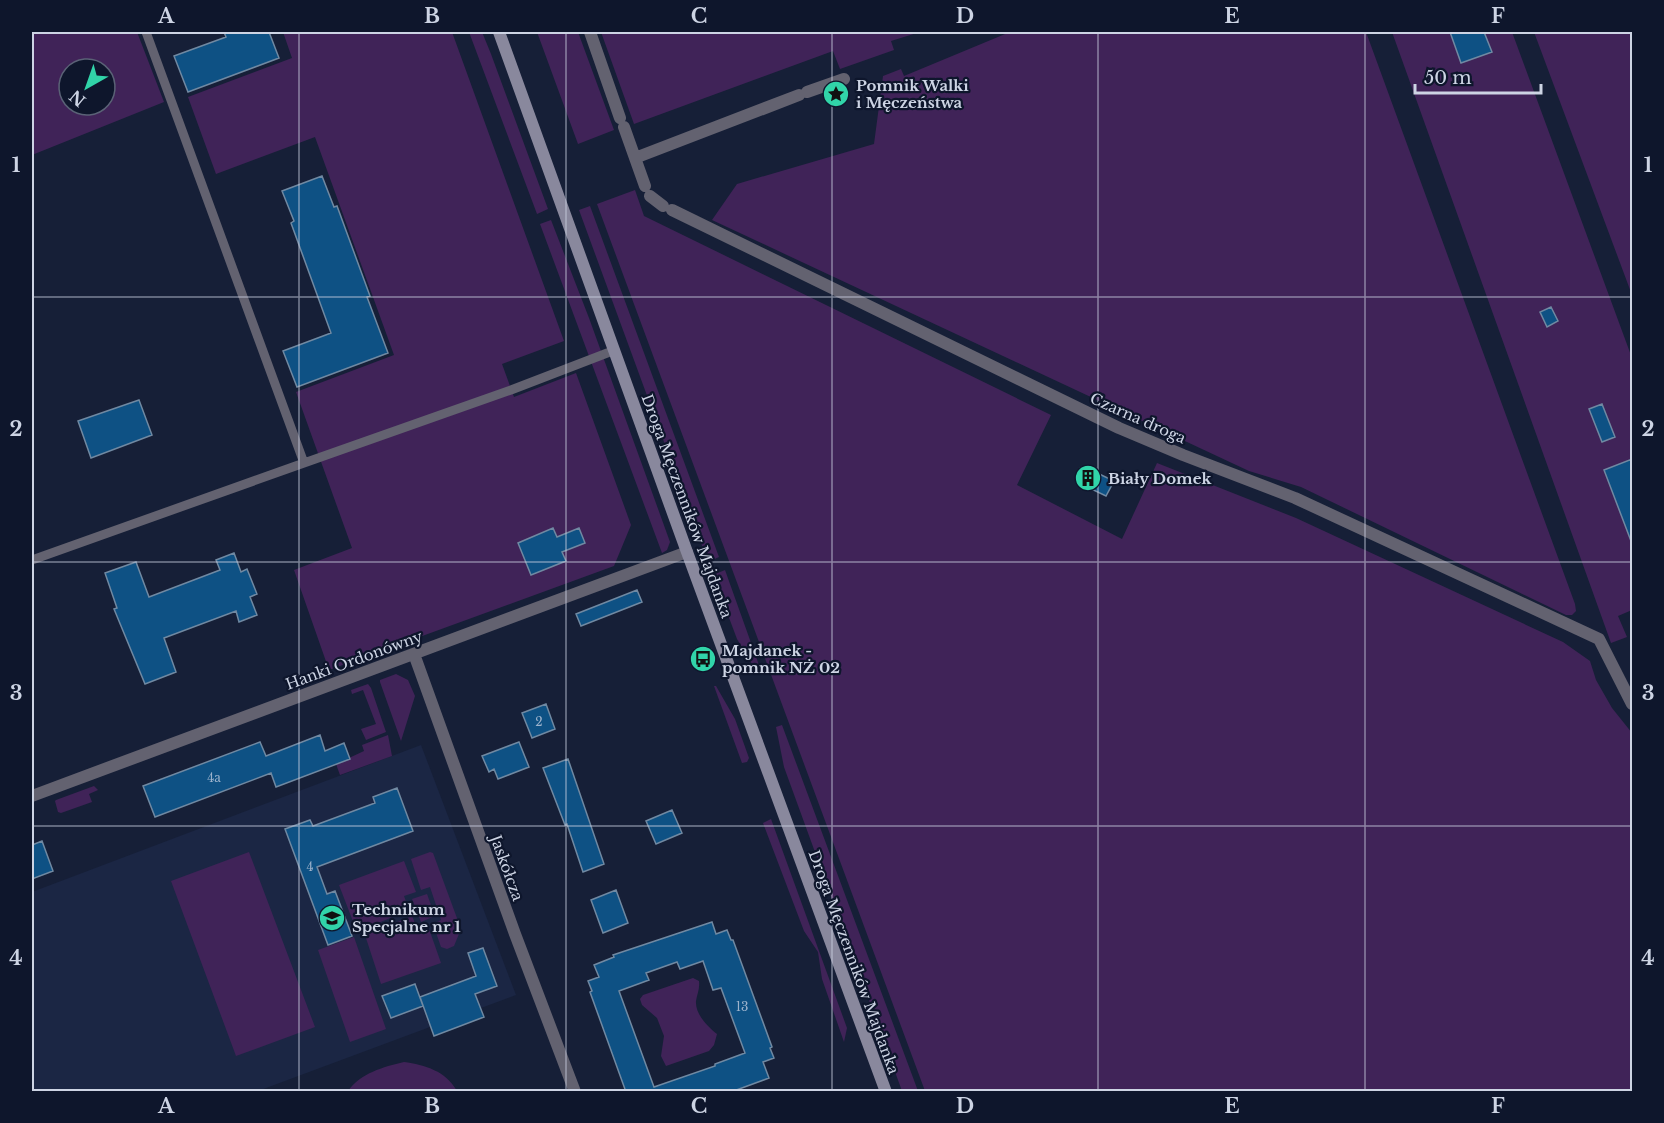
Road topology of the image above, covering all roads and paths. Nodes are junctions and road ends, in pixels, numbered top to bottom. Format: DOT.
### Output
graph roads {
  1 [pos="146,32"];
  2 [pos="499,32"];
  3 [pos="590,32"];
  4 [pos="844,79"];
  5 [pos="635,158"];
  6 [pos="615,350"];
  7 [pos="304,463"];
  8 [pos="687,552"];
  9 [pos="32,560"];
  10 [pos="414,654"];
  11 [pos="1632,704"];
  12 [pos="32,796"];
  13 [pos="575,1092"];
  14 [pos="886,1092"];
  1 -- 7 [label="lane"];
  2 -- 6 [label="street, Droga Męczenników Majdanka"];
  3 -- 5 [label="street"];
  4 -- 5 [label="street"];
  5 -- 11 [label="street, Czarna droga"];
  6 -- 7 [label="lane"];
  6 -- 8 [label="street, Droga Męczenników Majdanka"];
  7 -- 9 [label="lane"];
  8 -- 10 [label="street, Hanki Ordonówny"];
  8 -- 14 [label="street, Droga Męczenników Majdanka"];
  10 -- 12 [label="street, Hanki Ordonówny"];
  10 -- 13 [label="street, Jaskółcza"];
}
